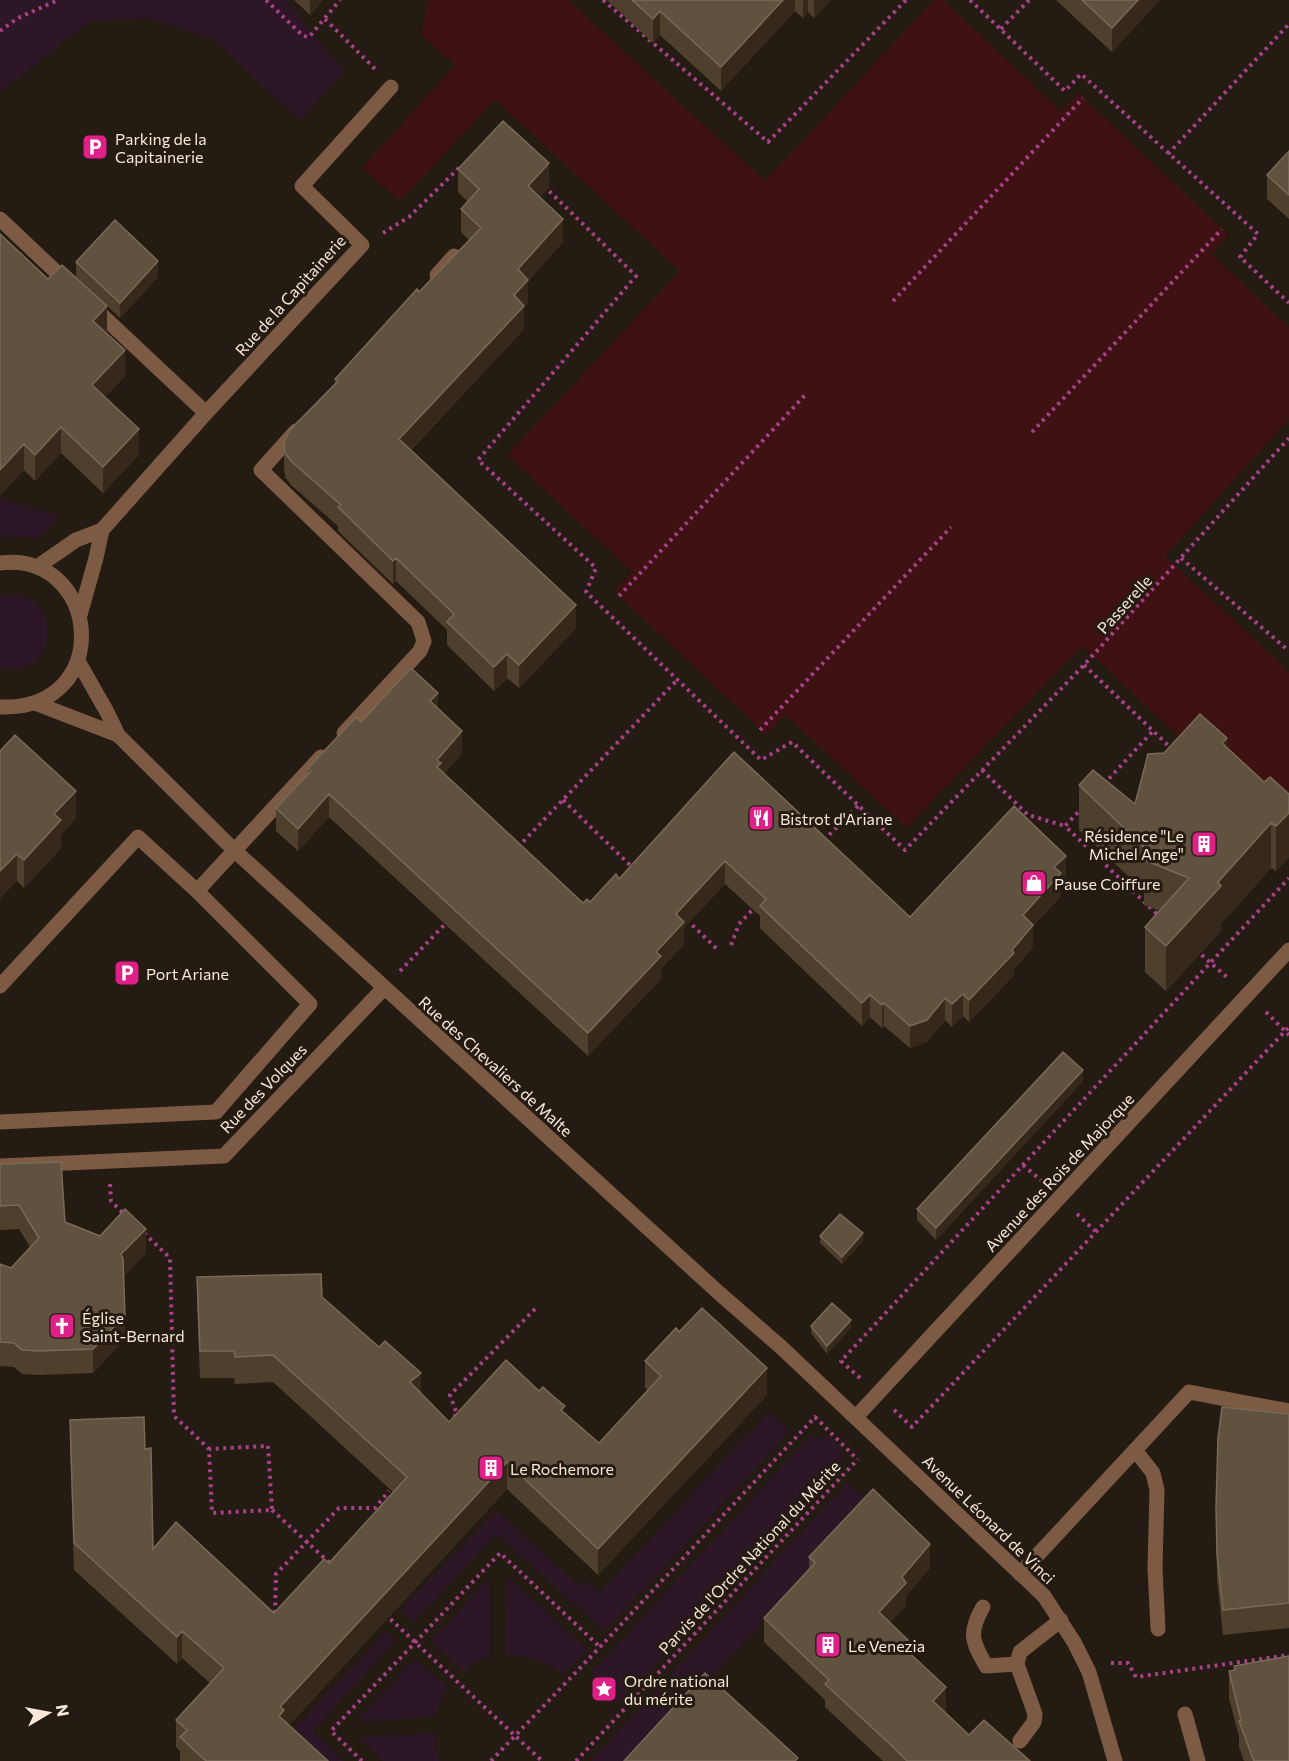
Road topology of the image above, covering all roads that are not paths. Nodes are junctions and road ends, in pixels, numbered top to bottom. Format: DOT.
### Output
graph roads {
  1 [pos="391,87"];
  2 [pos="0,219"];
  3 [pos="454,256"];
  4 [pos="430,282"];
  5 [pos="206,413"];
  6 [pos="307,419"];
  7 [pos="102,530"];
  8 [pos="0,563"];
  9 [pos="37,567"];
  10 [pos="80,615"];
  11 [pos="78,661"];
  12 [pos="35,704"];
  13 [pos="0,707"];
  14 [pos="118,735"];
  15 [pos="234,850"];
  16 [pos="197,891"];
  17 [pos="1289,950"];
  18 [pos="0,986"];
  19 [pos="384,988"];
  20 [pos="0,1122"];
  21 [pos="0,1166"];
  22 [pos="1289,1411"];
  23 [pos="856,1417"];
  24 [pos="1135,1450"];
  25 [pos="1020,1574"];
  26 [pos="983,1607"];
  27 [pos="1060,1620"];
  28 [pos="1158,1629"];
  29 [pos="1017,1664"];
  30 [pos="1185,1714"];
  31 [pos="1020,1741"];
  32 [pos="1115,1761"];
  33 [pos="1198,1761"];
  1 -- 5 [label="street, Rue de la Capitainerie"];
  2 -- 5 [label="street"];
  3 -- 4 [label="street"];
  5 -- 7 [label="street, Rue de la Capitainerie"];
  6 -- 15 [label="street"];
  7 -- 9 [label="street, Rue de la Capitainerie"];
  7 -- 10 [label="street, Rue de la Capitainerie"];
  8 -- 9 [label="street"];
  9 -- 10 [label="street"];
  10 -- 11 [label="street"];
  11 -- 12 [label="street"];
  11 -- 14 [label="street"];
  12 -- 13 [label="street"];
  12 -- 14 [label="street"];
  14 -- 15 [label="street, Rue des Chevaliers de Malte"];
  15 -- 16 [label="street"];
  15 -- 19 [label="street, Rue des Chevaliers de Malte"];
  16 -- 18 [label="street"];
  16 -- 20 [label="street"];
  17 -- 23 [label="street, Avenue des Rois de Majorque"];
  19 -- 21 [label="street, Rue des Volques"];
  19 -- 23 [label="street, Rue des Chevaliers de Malte"];
  22 -- 24 [label="street"];
  23 -- 25 [label="street, Avenue Léonard de Vinci"];
  24 -- 25 [label="street"];
  24 -- 28 [label="street"];
  25 -- 27 [label="street, Avenue Léonard de Vinci"];
  26 -- 29 [label="street"];
  27 -- 29 [label="street"];
  27 -- 32 [label="street, Avenue Léonard de Vinci"];
  29 -- 31 [label="street"];
  30 -- 33 [label="street"];
}
